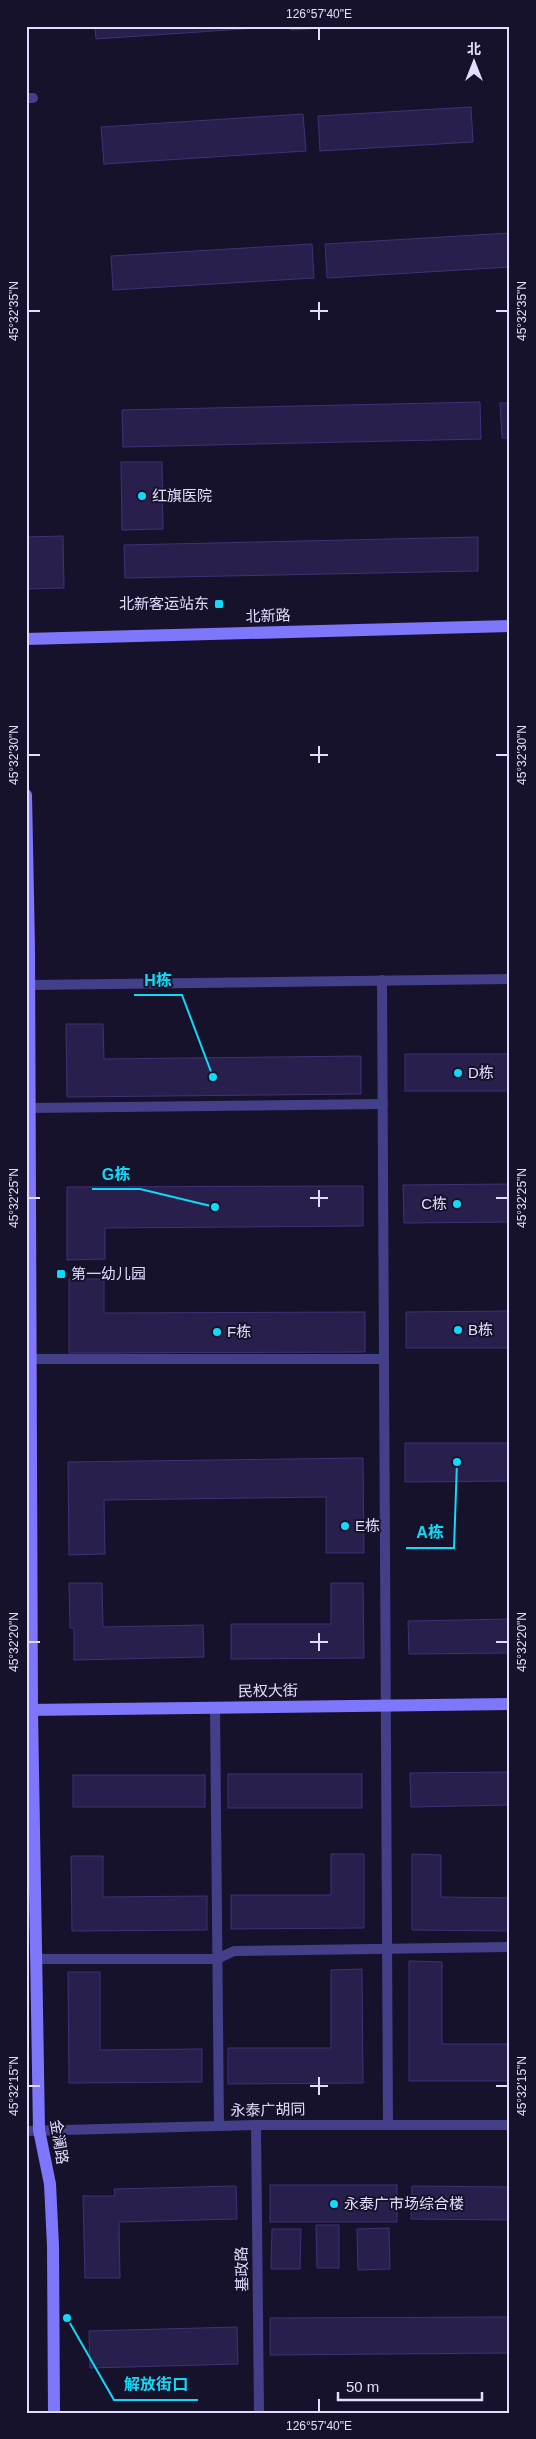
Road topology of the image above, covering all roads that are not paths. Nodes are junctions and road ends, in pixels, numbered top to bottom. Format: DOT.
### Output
graph roads {
  1 [pos="510,626"];
  2 [pos="26,639"];
  3 [pos="26,796"];
  4 [pos="510,979"];
  5 [pos="382,980"];
  6 [pos="30,984"];
  7 [pos="383,1104"];
  8 [pos="30,1108"];
  9 [pos="31,1359"];
  10 [pos="384,1359"];
  11 [pos="510,1704"];
  12 [pos="386,1706"];
  13 [pos="215,1708"];
  14 [pos="29,1710"];
  15 [pos="510,1947"];
  16 [pos="387,1949"];
  17 [pos="36,1959"];
  18 [pos="218,1959"];
  19 [pos="256,2125"];
  20 [pos="388,2125"];
  21 [pos="510,2125"];
  22 [pos="219,2126"];
  23 [pos="33,2130"];
  24 [pos="54,2413"];
  25 [pos="259,2413"];
  1 -- 2 [label="street, 北新路"];
  3 -- 6 [label="street, 金澜路"];
  4 -- 5 [label="lane"];
  5 -- 6 [label="lane"];
  5 -- 7 [label="lane"];
  6 -- 8 [label="street, 金澜路"];
  7 -- 8 [label="lane"];
  7 -- 10 [label="lane"];
  8 -- 9 [label="street, 金澜路"];
  9 -- 10 [label="lane"];
  9 -- 14 [label="street, 金澜路"];
  10 -- 12 [label="lane"];
  11 -- 12 [label="street, 民权大街"];
  12 -- 13 [label="street, 民权大街"];
  12 -- 16 [label="lane"];
  13 -- 14 [label="street, 民权大街"];
  13 -- 18 [label="lane"];
  14 -- 17 [label="street, 金澜路"];
  15 -- 16 [label="lane"];
  16 -- 18 [label="lane"];
  16 -- 20 [label="lane"];
  17 -- 18 [label="lane"];
  17 -- 23 [label="street, 金澜路"];
  18 -- 22 [label="lane"];
  19 -- 20 [label="lane, 永泰广胡同"];
  19 -- 22 [label="lane, 永泰广胡同"];
  19 -- 25 [label="lane, 基政路"];
  20 -- 21 [label="lane, 永泰广胡同"];
  22 -- 23 [label="lane, 永泰广胡同"];
  23 -- 24 [label="street, 金澜路"];
}
